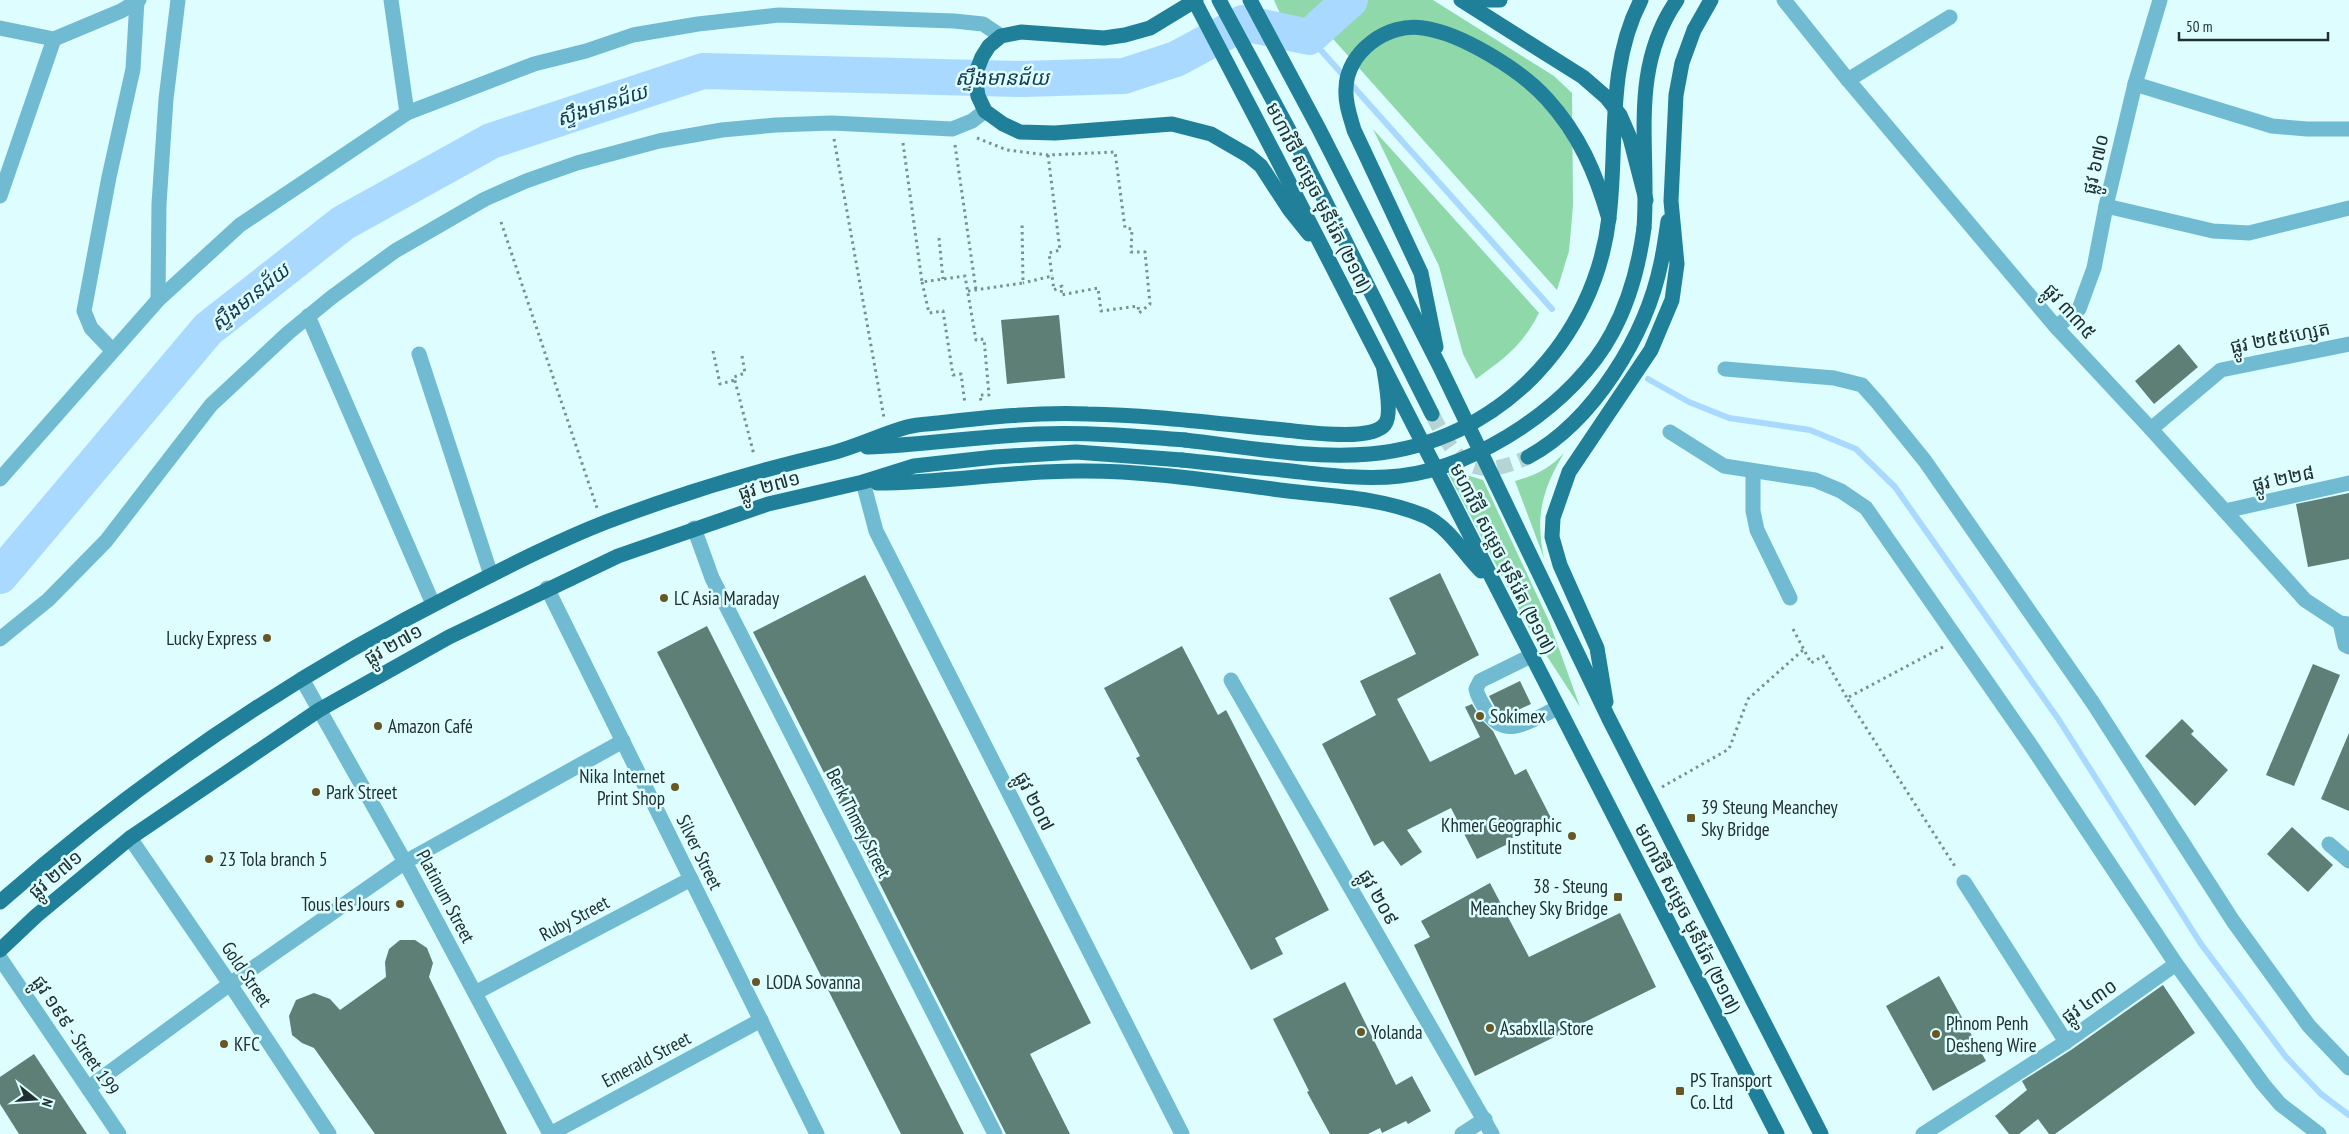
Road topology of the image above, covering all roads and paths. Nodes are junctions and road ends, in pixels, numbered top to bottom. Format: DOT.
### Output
graph roads {
  1 [pos="138,0"];
  2 [pos="178,0"];
  3 [pos="391,0"];
  4 [pos="1195,0"];
  5 [pos="1219,0"];
  6 [pos="1250,0"];
  7 [pos="1461,0"];
  8 [pos="1477,0"];
  9 [pos="1500,0"];
  10 [pos="1642,0"];
  11 [pos="1677,0"];
  12 [pos="1710,0"];
  13 [pos="1784,0"];
  14 [pos="2160,0"];
  15 [pos="779,8"];
  16 [pos="1950,17"];
  17 [pos="0,28"];
  18 [pos="1000,37"];
  19 [pos="54,39"];
  20 [pos="1848,80"];
  21 [pos="2135,84"];
  22 [pos="985,110"];
  23 [pos="407,113"];
  24 [pos="832,123"];
  25 [pos="901,127"];
  26 [pos="952,129"];
  27 [pos="2349,129"];
  28 [pos="1115,152"];
  29 [pos="1048,155"];
  30 [pos="0,196"];
  31 [pos="1646,200"];
  32 [pos="1671,201"];
  33 [pos="2106,206"];
  34 [pos="2349,208"];
  35 [pos="1609,220"];
  36 [pos="501,222"];
  37 [pos="1022,222"];
  38 [pos="939,238"];
  39 [pos="1329,258"];
  40 [pos="1052,276"];
  41 [pos="942,279"];
  42 [pos="922,282"];
  43 [pos="1023,283"];
  44 [pos="968,290"];
  45 [pos="976,290"];
  46 [pos="158,300"];
  47 [pos="308,316"];
  48 [pos="2056,327"];
  49 [pos="2349,344"];
  50 [pos="112,350"];
  51 [pos="714,351"];
  52 [pos="419,354"];
  53 [pos="742,356"];
  54 [pos="1440,367"];
  55 [pos="1384,370"];
  56 [pos="1725,370"];
  57 [pos="735,380"];
  58 [pos="1432,414"];
  59 [pos="983,418"];
  60 [pos="967,420"];
  61 [pos="2151,429"];
  62 [pos="1670,432"];
  63 [pos="886,435"];
  64 [pos="855,447"];
  65 [pos="1528,457"];
  66 [pos="758,470"];
  67 [pos="1753,472"];
  68 [pos="0,479"];
  69 [pos="863,482"];
  70 [pos="2349,483"];
  71 [pos="2225,511"];
  72 [pos="603,524"];
  73 [pos="694,528"];
  74 [pos="492,575"];
  75 [pos="1493,583"];
  76 [pos="547,588"];
  77 [pos="1790,598"];
  78 [pos="433,604"];
  79 [pos="2344,624"];
  80 [pos="1793,629"];
  81 [pos="0,639"];
  82 [pos="1957,640"];
  83 [pos="2349,647"];
  84 [pos="1803,650"];
  85 [pos="1531,656"];
  86 [pos="302,680"];
  87 [pos="1231,680"];
  88 [pos="1847,698"];
  89 [pos="1558,708"];
  90 [pos="319,710"];
  91 [pos="1608,719"];
  92 [pos="623,741"];
  93 [pos="1648,795"];
  94 [pos="130,838"];
  95 [pos="2329,844"];
  96 [pos="2349,861"];
  97 [pos="405,862"];
  98 [pos="691,879"];
  99 [pos="1964,882"];
  100 [pos="0,902"];
  101 [pos="0,950"];
  102 [pos="0,958"];
  103 [pos="2176,964"];
  104 [pos="230,984"];
  105 [pos="475,993"];
  106 [pos="761,1020"];
  107 [pos="2066,1042"];
  108 [pos="2349,1068"];
  109 [pos="88,1088"];
  110 [pos="1485,1119"];
  111 [pos="119,1134"];
  112 [pos="329,1134"];
  113 [pos="550,1134"];
  114 [pos="817,1134"];
  115 [pos="995,1134"];
  116 [pos="1182,1134"];
  117 [pos="1462,1134"];
  118 [pos="1492,1134"];
  119 [pos="1777,1134"];
  120 [pos="1821,1134"];
  121 [pos="1923,1134"];
  122 [pos="2319,1134"];
  1 -- 19 [label="street"];
  1 -- 50 [label="street"];
  2 -- 46 [label="street"];
  3 -- 23 [label="street"];
  4 -- 18 [label="main road"];
  4 -- 39 [label="main road, មហាវិថី សម្តេច មុនីរ៉េត (២១៧), bridge"];
  5 -- 58 [label="main road"];
  6 -- 54 [label="main road, មហាវិថី សម្តេច មុនីរ៉េត (២១៧)"];
  7 -- 31 [label="main road"];
  8 -- 9 [label="main road"];
  10 -- 35 [label="main road, bridge"];
  11 -- 31 [label="main road"];
  12 -- 32 [label="main road"];
  13 -- 20 [label="street, ផ្លូវ ៣៣៥"];
  14 -- 21 [label="street, ផ្លូវ ៦៧០"];
  15 -- 18 [label="street"];
  15 -- 23 [label="street"];
  16 -- 20 [label="street"];
  17 -- 19 [label="street"];
  18 -- 22 [label="main road"];
  19 -- 30 [label="street"];
  20 -- 48 [label="street, ផ្លូវ ៣៣៥"];
  21 -- 27 [label="street"];
  21 -- 33 [label="street, ផ្លូវ ៦៧០"];
  22 -- 26 [label="street"];
  22 -- 39 [label="main road"];
  23 -- 46 [label="street"];
  24 -- 25 [label="street"];
  24 -- 47 [label="street"];
  24 -- 63 [label="path"];
  25 -- 26 [label="street"];
  25 -- 42 [label="path"];
  26 -- 45 [label="path"];
  28 -- 40 [label="path"];
  29 -- 40 [label="path"];
  31 -- 69 [label="main road, bridge"];
  32 -- 65 [label="main road"];
  32 -- 91 [label="main road"];
  33 -- 34 [label="street"];
  33 -- 48 [label="street, ផ្លូវ ៦៧០"];
  35 -- 54 [label="main road"];
  35 -- 64 [label="main road, bridge"];
  36 -- 72 [label="path"];
  37 -- 43 [label="path"];
  38 -- 41 [label="path"];
  39 -- 55 [label="main road, មហាវិថី សម្តេច មុនីរ៉េត (២១៧)"];
  40 -- 43 [label="path"];
  41 -- 42 [label="path"];
  41 -- 44 [label="path"];
  42 -- 60 [label="path"];
  43 -- 45 [label="path"];
  44 -- 45 [label="path"];
  44 -- 59 [label="path"];
  46 -- 50 [label="street"];
  47 -- 78 [label="street"];
  47 -- 81 [label="street"];
  48 -- 61 [label="street, ផ្លូវ ៣៣៥"];
  49 -- 61 [label="street, ផ្លូវ ២៥៥ហ្សេត"];
  50 -- 68 [label="street"];
  51 -- 57 [label="path"];
  52 -- 74 [label="street"];
  53 -- 57 [label="path"];
  54 -- 91 [label="main road, មហាវិថី សម្តេច មុនីរ៉េត (២១៧)"];
  55 -- 59 [label="main road"];
  55 -- 75 [label="main road, មហាវិថី សម្តេច មុនីរ៉េត (២១៧)"];
  56 -- 108 [label="street"];
  57 -- 66 [label="path"];
  59 -- 60 [label="main road"];
  60 -- 63 [label="main road"];
  61 -- 71 [label="street, ផ្លូវ ៣៣៥"];
  62 -- 67 [label="street"];
  63 -- 64 [label="main road"];
  64 -- 66 [label="main road, ផ្លូវ ២៧១"];
  66 -- 72 [label="main road, ផ្លូវ ២៧១"];
  67 -- 77 [label="street"];
  67 -- 82 [label="street"];
  69 -- 73 [label="main road, ផ្លូវ ២៧១"];
  69 -- 75 [label="main road"];
  69 -- 116 [label="street, ផ្លូវ ២០៧"];
  70 -- 71 [label="street, ផ្លូវ ២២៨"];
  71 -- 79 [label="street, ផ្លូវ ៣៣៥"];
  72 -- 74 [label="main road, ផ្លូវ ២៧១"];
  73 -- 76 [label="main road, ផ្លូវ ២៧១"];
  73 -- 115 [label="street, Berk Thmey Street"];
  74 -- 78 [label="main road, ផ្លូវ ២៧១"];
  75 -- 85 [label="main road, មហាវិថី សម្តេច មុនីរ៉េត (២១៧)"];
  76 -- 90 [label="main road, ផ្លូវ ២៧១"];
  76 -- 92 [label="street, Silver Street"];
  78 -- 86 [label="main road, ផ្លូវ ២៧១"];
  79 -- 83 [label="street"];
  80 -- 84 [label="path"];
  82 -- 88 [label="path"];
  82 -- 103 [label="street"];
  84 -- 88 [label="path"];
  84 -- 93 [label="path"];
  85 -- 89 [label="main road, មហាវិថី សម្តេច មុនីរ៉េត (២១៧)"];
  85 -- 89 [label="street"];
  86 -- 90 [label="street, Platinum Street"];
  86 -- 100 [label="main road, ផ្លូវ ២៧១"];
  87 -- 110 [label="street, ផ្លូវ ២០៩"];
  88 -- 99 [label="path"];
  89 -- 119 [label="main road, មហាវិថី សម្តេច មុនីរ៉េត (២១៧)"];
  90 -- 94 [label="main road, ផ្លូវ ២៧១"];
  90 -- 97 [label="street, Platinum Street"];
  91 -- 93 [label="main road, មហាវិថី សម្តេច មុនីរ៉េត (២១៧)"];
  92 -- 97 [label="street"];
  92 -- 98 [label="street, Silver Street"];
  93 -- 120 [label="main road, មហាវិថី សម្តេច មុនីរ៉េត (២១៧)"];
  94 -- 101 [label="main road, ផ្លូវ ២៧១"];
  94 -- 104 [label="street, Gold Street"];
  95 -- 96 [label="street"];
  97 -- 104 [label="street"];
  97 -- 105 [label="street, Platinum Street"];
  98 -- 105 [label="street, Ruby Street"];
  98 -- 106 [label="street, Silver Street"];
  99 -- 107 [label="street"];
  102 -- 109 [label="street, ផ្លូវ ១៩៩ - Street 199"];
  103 -- 107 [label="street, ផ្លូវ ៤៣០"];
  103 -- 122 [label="street"];
  104 -- 109 [label="street"];
  104 -- 112 [label="street, Gold Street"];
  105 -- 113 [label="street, Platinum Street"];
  106 -- 113 [label="street, Emerald Street"];
  106 -- 114 [label="street, Silver Street"];
  107 -- 121 [label="street, ផ្លូវ ៤៣០"];
  109 -- 111 [label="street, ផ្លូវ ១៩៩ - Street 199"];
  110 -- 117 [label="street"];
  110 -- 118 [label="street, ផ្លូវ ២០៩"];
}
